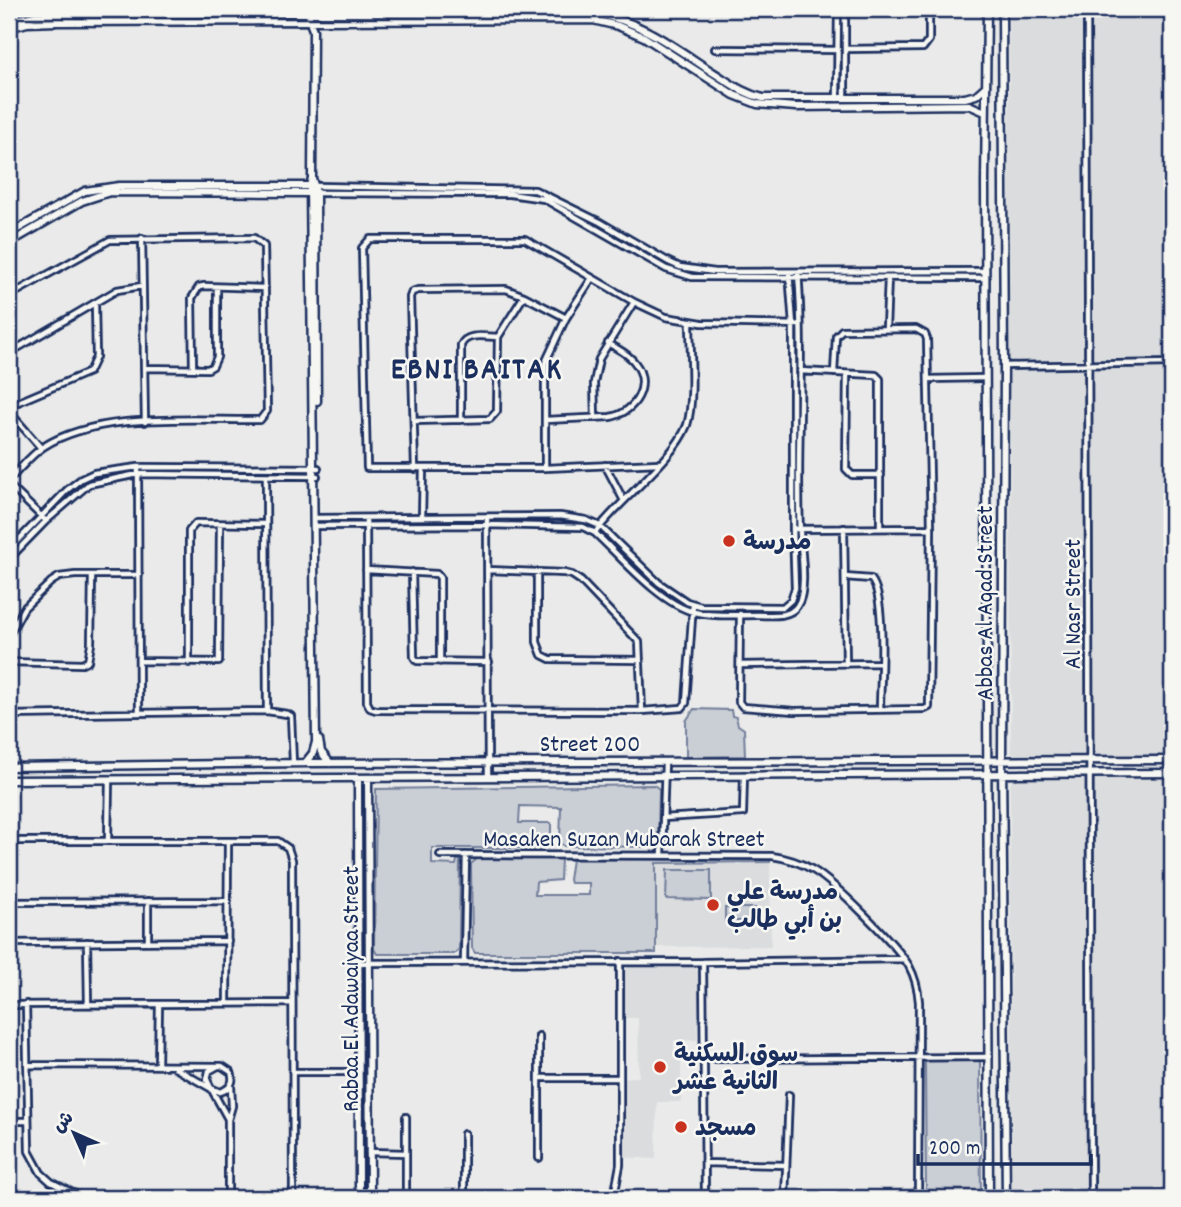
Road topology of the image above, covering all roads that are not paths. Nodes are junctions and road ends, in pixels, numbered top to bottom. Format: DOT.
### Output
graph roads {
  1 [pos="838,9"];
  2 [pos="845,9"];
  3 [pos="929,9"];
  4 [pos="987,9"];
  5 [pos="1002,9"];
  6 [pos="1087,9"];
  7 [pos="505,11"];
  8 [pos="309,14"];
  9 [pos="319,15"];
  10 [pos="568,17"];
  11 [pos="9,22"];
  12 [pos="9,28"];
  13 [pos="313,30"];
  14 [pos="715,49"];
  15 [pos="845,49"];
  16 [pos="838,50"];
  17 [pos="985,88"];
  18 [pos="841,99"];
  19 [pos="969,102"];
  20 [pos="796,103"];
  21 [pos="985,112"];
  22 [pos="985,182"];
  23 [pos="1003,183"];
  24 [pos="313,189"];
  25 [pos="31,221"];
  26 [pos="600,222"];
  27 [pos="596,228"];
  28 [pos="35,229"];
  29 [pos="9,234"];
  30 [pos="142,239"];
  31 [pos="9,243"];
  32 [pos="789,272"];
  33 [pos="797,272"];
  34 [pos="986,274"];
  35 [pos="592,278"];
  36 [pos="888,278"];
  37 [pos="789,279"];
  38 [pos="798,279"];
  39 [pos="142,286"];
  40 [pos="217,287"];
  41 [pos="265,288"];
  42 [pos="9,296"];
  43 [pos="524,296"];
  44 [pos="634,302"];
  45 [pos="95,303"];
  46 [pos="566,318"];
  47 [pos="690,322"];
  48 [pos="793,325"];
  49 [pos="800,325"];
  50 [pos="886,328"];
  51 [pos="498,337"];
  52 [pos="608,343"];
  53 [pos="9,357"];
  54 [pos="1088,363"];
  55 [pos="1172,363"];
  56 [pos="1004,366"];
  57 [pos="144,368"];
  58 [pos="193,369"];
  59 [pos="800,371"];
  60 [pos="793,372"];
  61 [pos="834,373"];
  62 [pos="847,374"];
  63 [pos="986,378"];
  64 [pos="928,379"];
  65 [pos="9,406"];
  66 [pos="595,418"];
  67 [pos="461,419"];
  68 [pos="545,420"];
  69 [pos="414,421"];
  70 [pos="145,422"];
  71 [pos="1004,443"];
  72 [pos="987,444"];
  73 [pos="41,448"];
  74 [pos="659,463"];
  75 [pos="605,465"];
  76 [pos="138,467"];
  77 [pos="545,468"];
  78 [pos="415,469"];
  79 [pos="423,469"];
  80 [pos="316,472"];
  81 [pos="138,474"];
  82 [pos="881,475"];
  83 [pos="266,477"];
  84 [pos="9,483"];
  85 [pos="624,499"];
  86 [pos="40,516"];
  87 [pos="422,517"];
  88 [pos="487,517"];
  89 [pos="366,518"];
  90 [pos="46,521"];
  91 [pos="316,522"];
  92 [pos="220,524"];
  93 [pos="266,524"];
  94 [pos="366,525"];
  95 [pos="486,525"];
  96 [pos="600,526"];
  97 [pos="844,528"];
  98 [pos="880,528"];
  99 [pos="931,528"];
  100 [pos="793,529"];
  101 [pos="800,529"];
  102 [pos="595,533"];
  103 [pos="9,550"];
  104 [pos="9,559"];
  105 [pos="366,570"];
  106 [pos="488,570"];
  107 [pos="412,572"];
  108 [pos="537,572"];
  109 [pos="139,575"];
  110 [pos="92,576"];
  111 [pos="845,577"];
  112 [pos="693,604"];
  113 [pos="740,607"];
  114 [pos="692,612"];
  115 [pos="740,615"];
  116 [pos="9,635"];
  117 [pos="640,660"];
  118 [pos="139,661"];
  119 [pos="9,662"];
  120 [pos="440,662"];
  121 [pos="489,662"];
  122 [pos="189,663"];
  123 [pos="880,663"];
  124 [pos="740,664"];
  125 [pos="846,664"];
  126 [pos="9,706"];
  127 [pos="489,710"];
  128 [pos="642,710"];
  129 [pos="880,710"];
  130 [pos="267,711"];
  131 [pos="139,712"];
  132 [pos="9,715"];
  133 [pos="1172,760"];
  134 [pos="988,761"];
  135 [pos="1002,761"];
  136 [pos="1090,761"];
  137 [pos="665,762"];
  138 [pos="293,763"];
  139 [pos="305,763"];
  140 [pos="330,763"];
  141 [pos="488,763"];
  142 [pos="234,764"];
  143 [pos="9,767"];
  144 [pos="32,767"];
  145 [pos="1091,772"];
  146 [pos="988,773"];
  147 [pos="1002,773"];
  148 [pos="1172,773"];
  149 [pos="665,775"];
  150 [pos="744,775"];
  151 [pos="488,778"];
  152 [pos="234,779"];
  153 [pos="358,779"];
  154 [pos="368,779"];
  155 [pos="9,780"];
  156 [pos="32,780"];
  157 [pos="108,780"];
  158 [pos="368,802"];
  159 [pos="358,803"];
  160 [pos="1003,815"];
  161 [pos="988,816"];
  162 [pos="663,818"];
  163 [pos="9,841"];
  164 [pos="108,841"];
  165 [pos="228,841"];
  166 [pos="440,855"];
  167 [pos="466,855"];
  168 [pos="662,855"];
  169 [pos="148,901"];
  170 [pos="228,901"];
  171 [pos="9,902"];
  172 [pos="228,941"];
  173 [pos="87,942"];
  174 [pos="148,942"];
  175 [pos="9,943"];
  176 [pos="905,959"];
  177 [pos="620,961"];
  178 [pos="464,962"];
  179 [pos="703,962"];
  180 [pos="358,963"];
  181 [pos="369,963"];
  182 [pos="159,1003"];
  183 [pos="228,1003"];
  184 [pos="292,1003"];
  185 [pos="9,1004"];
  186 [pos="26,1004"];
  187 [pos="88,1004"];
  188 [pos="539,1036"];
  189 [pos="919,1057"];
  190 [pos="989,1057"];
  191 [pos="705,1059"];
  192 [pos="27,1065"];
  193 [pos="158,1066"];
  194 [pos="171,1066"];
  195 [pos="218,1066"];
  196 [pos="293,1072"];
  197 [pos="359,1072"];
  198 [pos="539,1078"];
  199 [pos="620,1078"];
  200 [pos="231,1085"];
  201 [pos="211,1089"];
  202 [pos="789,1095"];
  203 [pos="405,1117"];
  204 [pos="228,1120"];
  205 [pos="9,1121"];
  206 [pos="27,1121"];
  207 [pos="464,1134"];
  208 [pos="369,1152"];
  209 [pos="406,1153"];
  210 [pos="539,1158"];
  211 [pos="705,1163"];
  212 [pos="786,1165"];
  213 [pos="83,1198"];
  214 [pos="228,1198"];
  215 [pos="293,1198"];
  216 [pos="359,1198"];
  217 [pos="370,1198"];
  218 [pos="406,1198"];
  219 [pos="464,1198"];
  220 [pos="612,1198"];
  221 [pos="705,1198"];
  222 [pos="785,1198"];
  223 [pos="918,1198"];
  224 [pos="989,1198"];
  225 [pos="1006,1198"];
  226 [pos="1091,1198"];
  1 -- 16 [label="street"];
  2 -- 15 [label="street"];
  3 -- 15 [label="street"];
  4 -- 17 [label="street, Abbas Al Aqad Street"];
  5 -- 23 [label="street, Abbas Al Aqad Street"];
  6 -- 54 [label="street, Al Nasr Street"];
  7 -- 9 [label="street"];
  7 -- 10 [label="street"];
  8 -- 9 [label="street"];
  8 -- 11 [label="street"];
  8 -- 12 [label="street"];
  8 -- 13 [label="street"];
  9 -- 10 [label="street"];
  9 -- 13 [label="street"];
  10 -- 20 [label="street"];
  13 -- 24 [label="street"];
  14 -- 16 [label="street"];
  15 -- 18 [label="street"];
  16 -- 18 [label="street"];
  17 -- 19 [label="street"];
  17 -- 21 [label="street, Abbas Al Aqad Street"];
  18 -- 19 [label="street"];
  18 -- 20 [label="street"];
  19 -- 20 [label="street"];
  19 -- 21 [label="street"];
  21 -- 22 [label="street, Abbas Al Aqad Street"];
  22 -- 23 [label="street"];
  22 -- 34 [label="street, Abbas Al Aqad Street"];
  23 -- 56 [label="street, Abbas Al Aqad Street"];
  24 -- 25 [label="street"];
  24 -- 26 [label="street"];
  24 -- 27 [label="street"];
  24 -- 28 [label="street"];
  24 -- 80 [label="street"];
  25 -- 28 [label="street"];
  25 -- 29 [label="street"];
  26 -- 27 [label="street"];
  26 -- 32 [label="street"];
  27 -- 37 [label="street"];
  28 -- 31 [label="street"];
  30 -- 39 [label="street"];
  30 -- 41 [label="street"];
  30 -- 42 [label="street"];
  32 -- 33 [label="street"];
  32 -- 37 [label="street"];
  33 -- 34 [label="street"];
  33 -- 38 [label="street"];
  34 -- 36 [label="street"];
  34 -- 63 [label="street, Abbas Al Aqad Street"];
  35 -- 44 [label="street"];
  35 -- 46 [label="street"];
  35 -- 78 [label="street"];
  36 -- 38 [label="street"];
  36 -- 50 [label="street"];
  37 -- 38 [label="street"];
  37 -- 48 [label="street"];
  38 -- 49 [label="street"];
  39 -- 45 [label="street"];
  39 -- 57 [label="street"];
  40 -- 41 [label="street"];
  40 -- 58 [label="street"];
  40 -- 58 [label="street"];
  41 -- 70 [label="street"];
  43 -- 46 [label="street"];
  43 -- 51 [label="street"];
  43 -- 69 [label="street"];
  44 -- 47 [label="street"];
  44 -- 52 [label="street"];
  45 -- 53 [label="street"];
  45 -- 65 [label="street"];
  46 -- 68 [label="street"];
  47 -- 48 [label="street"];
  47 -- 74 [label="street"];
  48 -- 49 [label="street"];
  48 -- 60 [label="street"];
  49 -- 59 [label="street"];
  50 -- 61 [label="street"];
  50 -- 64 [label="street"];
  51 -- 67 [label="street"];
  51 -- 67 [label="street"];
  52 -- 66 [label="street"];
  52 -- 66 [label="street"];
  54 -- 55 [label="street"];
  54 -- 56 [label="street"];
  54 -- 136 [label="street, Al Nasr Street"];
  56 -- 71 [label="street, Abbas Al Aqad Street"];
  57 -- 58 [label="street"];
  57 -- 70 [label="street"];
  59 -- 60 [label="street"];
  59 -- 61 [label="street"];
  59 -- 101 [label="street"];
  60 -- 100 [label="street"];
  61 -- 62 [label="street"];
  62 -- 82 [label="street"];
  62 -- 82 [label="street"];
  63 -- 64 [label="street"];
  63 -- 72 [label="street, Abbas Al Aqad Street"];
  64 -- 99 [label="street"];
  65 -- 73 [label="street"];
  66 -- 68 [label="street"];
  67 -- 69 [label="street"];
  68 -- 77 [label="street"];
  69 -- 78 [label="street"];
  70 -- 73 [label="street"];
  71 -- 72 [label="street"];
  71 -- 135 [label="street, Abbas Al Aqad Street"];
  72 -- 134 [label="street, Abbas Al Aqad Street"];
  73 -- 84 [label="street"];
  74 -- 75 [label="street"];
  74 -- 85 [label="street"];
  75 -- 77 [label="street"];
  75 -- 85 [label="street"];
  76 -- 80 [label="street"];
  76 -- 81 [label="street"];
  76 -- 86 [label="street"];
  77 -- 79 [label="street"];
  78 -- 79 [label="street"];
  79 -- 87 [label="street"];
  80 -- 83 [label="street"];
  80 -- 91 [label="street"];
  81 -- 83 [label="street"];
  81 -- 90 [label="street"];
  81 -- 109 [label="street"];
  82 -- 98 [label="street"];
  83 -- 93 [label="street"];
  84 -- 86 [label="street"];
  85 -- 96 [label="street"];
  86 -- 90 [label="street"];
  86 -- 103 [label="street"];
  87 -- 88 [label="street"];
  87 -- 89 [label="street"];
  88 -- 95 [label="street"];
  88 -- 96 [label="street"];
  89 -- 91 [label="street"];
  89 -- 94 [label="street"];
  90 -- 104 [label="street"];
  91 -- 94 [label="street"];
  91 -- 139 [label="street"];
  91 -- 140 [label="street"];
  92 -- 93 [label="street"];
  92 -- 122 [label="street"];
  92 -- 122 [label="street"];
  93 -- 130 [label="street"];
  94 -- 95 [label="street"];
  94 -- 105 [label="street"];
  95 -- 102 [label="street"];
  95 -- 106 [label="street"];
  96 -- 102 [label="street"];
  96 -- 112 [label="street"];
  97 -- 98 [label="street"];
  97 -- 101 [label="street"];
  97 -- 111 [label="street"];
  98 -- 99 [label="street"];
  99 -- 129 [label="street"];
  100 -- 101 [label="street"];
  100 -- 113 [label="street"];
  101 -- 115 [label="street"];
  102 -- 114 [label="street"];
  105 -- 107 [label="street"];
  105 -- 127 [label="street"];
  106 -- 108 [label="street"];
  106 -- 121 [label="street"];
  107 -- 120 [label="street"];
  107 -- 120 [label="street"];
  108 -- 117 [label="street"];
  108 -- 117 [label="street"];
  109 -- 110 [label="street"];
  109 -- 118 [label="street"];
  110 -- 116 [label="street"];
  110 -- 119 [label="street"];
  111 -- 123 [label="street"];
  111 -- 125 [label="street"];
  112 -- 113 [label="street"];
  112 -- 114 [label="street"];
  113 -- 115 [label="street"];
  114 -- 115 [label="street"];
  114 -- 128 [label="street"];
  115 -- 124 [label="street"];
  117 -- 128 [label="street"];
  118 -- 122 [label="street"];
  118 -- 131 [label="street"];
  120 -- 121 [label="street"];
  121 -- 127 [label="street"];
  123 -- 125 [label="street"];
  123 -- 129 [label="street"];
  124 -- 125 [label="street"];
  124 -- 129 [label="street"];
  126 -- 132 [label="street"];
  127 -- 128 [label="street"];
  127 -- 141 [label="street"];
  130 -- 131 [label="street"];
  130 -- 138 [label="street"];
  131 -- 132 [label="street"];
  133 -- 136 [label="street, Street 200"];
  134 -- 135 [label="street, Street 200"];
  134 -- 137 [label="street, Street 200"];
  134 -- 146 [label="street, Abbas Al Aqad Street"];
  135 -- 136 [label="street, Street 200"];
  135 -- 147 [label="street, Abbas Al Aqad Street"];
  136 -- 145 [label="street, Al Nasr Street"];
  137 -- 141 [label="street, Street 200"];
  137 -- 149 [label="street"];
  138 -- 139 [label="street, Street 200"];
  138 -- 142 [label="street, Street 200"];
  139 -- 140 [label="street, Street 200"];
  140 -- 141 [label="street, Street 200"];
  141 -- 151 [label="street"];
  142 -- 144 [label="street, Street 200"];
  142 -- 152 [label="street"];
  143 -- 144 [label="street, Street 200"];
  144 -- 156 [label="street"];
  145 -- 147 [label="street, Street 200"];
  145 -- 148 [label="street, Street 200"];
  145 -- 226 [label="street, Al Nasr Street"];
  146 -- 147 [label="street, Street 200"];
  146 -- 150 [label="street, Street 200"];
  146 -- 161 [label="street, Abbas Al Aqad Street"];
  147 -- 160 [label="street, Abbas Al Aqad Street"];
  149 -- 150 [label="street, Street 200"];
  149 -- 151 [label="street, Street 200"];
  149 -- 162 [label="street"];
  150 -- 162 [label="street"];
  151 -- 154 [label="street, Street 200"];
  152 -- 153 [label="street, Street 200"];
  152 -- 157 [label="street, Street 200"];
  153 -- 154 [label="street, Street 200"];
  153 -- 159 [label="street, Rabaa El Adawaiyaa Street"];
  154 -- 158 [label="street, Rabaa El Adawaiyaa Street"];
  155 -- 156 [label="street, Street 200"];
  156 -- 157 [label="street, Street 200"];
  157 -- 164 [label="street"];
  158 -- 159 [label="street"];
  158 -- 181 [label="street, Rabaa El Adawaiyaa Street"];
  159 -- 180 [label="street, Rabaa El Adawaiyaa Street"];
  160 -- 161 [label="street"];
  160 -- 225 [label="street, Abbas Al Aqad Street"];
  161 -- 190 [label="street, Abbas Al Aqad Street"];
  162 -- 168 [label="street"];
  163 -- 164 [label="street"];
  164 -- 165 [label="street"];
  165 -- 170 [label="street"];
  165 -- 184 [label="street"];
  166 -- 167 [label="street, Masaken Suzan Mubarak Street"];
  167 -- 168 [label="street, Masaken Suzan Mubarak Street"];
  167 -- 178 [label="street"];
  168 -- 176 [label="street, Masaken Suzan Mubarak Street"];
  169 -- 170 [label="street"];
  169 -- 171 [label="street"];
  169 -- 174 [label="street"];
  170 -- 172 [label="street"];
  172 -- 174 [label="street"];
  172 -- 183 [label="street"];
  173 -- 174 [label="street"];
  173 -- 175 [label="street"];
  173 -- 187 [label="street"];
  176 -- 179 [label="street"];
  176 -- 189 [label="street, Masaken Suzan Mubarak Street"];
  177 -- 178 [label="street"];
  177 -- 179 [label="street"];
  177 -- 199 [label="street"];
  178 -- 181 [label="street"];
  179 -- 191 [label="street"];
  180 -- 181 [label="street"];
  180 -- 197 [label="street, Rabaa El Adawaiyaa Street"];
  181 -- 208 [label="street, Rabaa El Adawaiyaa Street"];
  182 -- 183 [label="street"];
  182 -- 187 [label="street"];
  182 -- 193 [label="street"];
  183 -- 184 [label="street"];
  184 -- 196 [label="street"];
  185 -- 186 [label="street"];
  186 -- 187 [label="street"];
  186 -- 192 [label="street"];
  188 -- 198 [label="street"];
  189 -- 190 [label="street"];
  189 -- 191 [label="street"];
  189 -- 223 [label="street, Masaken Suzan Mubarak Street"];
  190 -- 224 [label="street, Abbas Al Aqad Street"];
  191 -- 211 [label="street"];
  192 -- 193 [label="street"];
  192 -- 206 [label="street"];
  193 -- 194 [label="street"];
  194 -- 195 [label="street"];
  194 -- 201 [label="street"];
  195 -- 200 [label="street"];
  195 -- 201 [label="street"];
  196 -- 197 [label="street"];
  196 -- 215 [label="street"];
  197 -- 216 [label="street, Rabaa El Adawaiyaa Street"];
  198 -- 199 [label="street"];
  198 -- 210 [label="street"];
  199 -- 220 [label="street"];
  200 -- 201 [label="street"];
  200 -- 204 [label="street"];
  201 -- 204 [label="street"];
  202 -- 212 [label="street"];
  203 -- 209 [label="street"];
  204 -- 214 [label="street"];
  205 -- 206 [label="street"];
  206 -- 213 [label="street"];
  207 -- 219 [label="street"];
  208 -- 209 [label="street"];
  208 -- 217 [label="street, Rabaa El Adawaiyaa Street"];
  209 -- 218 [label="street"];
  211 -- 212 [label="street"];
  211 -- 221 [label="street"];
  212 -- 222 [label="street"];
}
